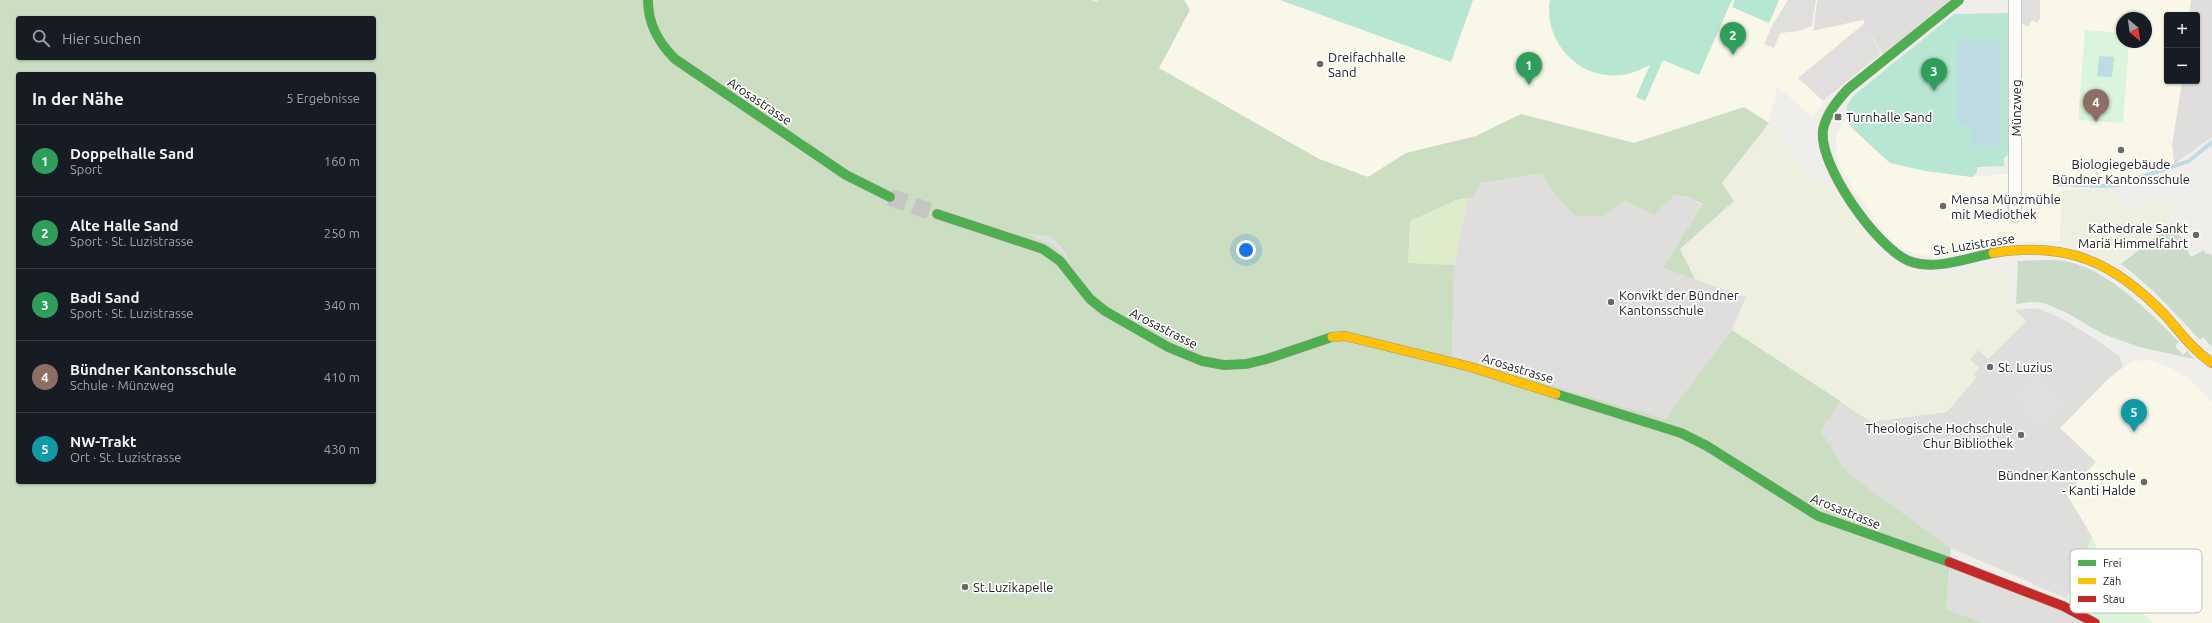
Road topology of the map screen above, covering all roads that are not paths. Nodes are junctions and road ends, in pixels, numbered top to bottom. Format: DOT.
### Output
graph roads {
  1 [pos="648,0"];
  2 [pos="1959,0"];
  3 [pos="2015,0"];
  4 [pos="890,197"];
  5 [pos="937,214"];
  6 [pos="2015,216"];
  7 [pos="2212,364"];
  8 [pos="2070,610"];
  9 [pos="2076,613"];
  10 [pos="2095,623"];
  1 -- 4 [label="main road, Arosastrasse"];
  2 -- 7 [label="main road, St. Luzistrasse"];
  3 -- 6 [label="street, Münzweg"];
  5 -- 8 [label="main road, Arosastrasse"];
  9 -- 10 [label="main road, Arosastrasse"];
}
